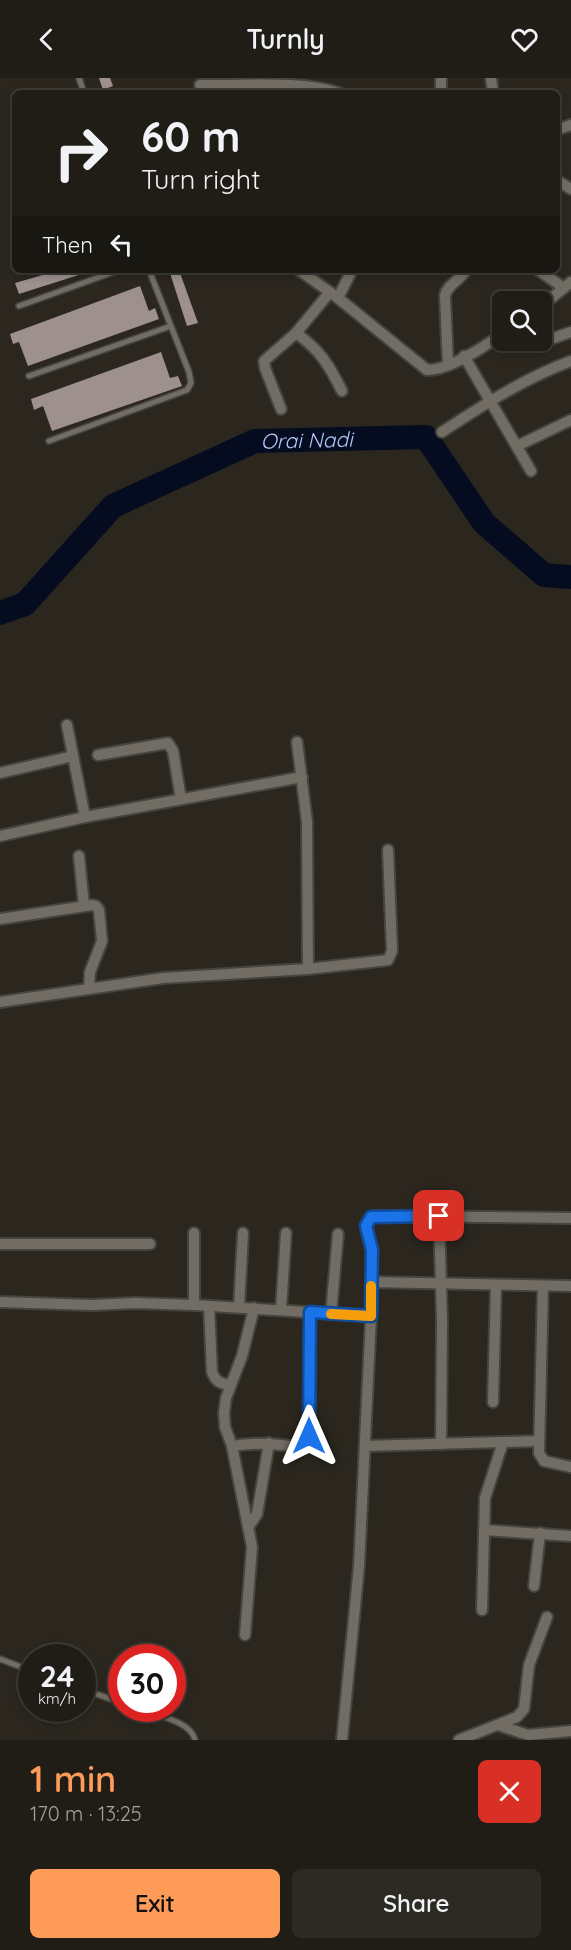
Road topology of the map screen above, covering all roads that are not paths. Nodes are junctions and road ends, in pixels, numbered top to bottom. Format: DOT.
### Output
graph roads {
  1 [pos="200,85"];
  2 [pos="328,90"];
  3 [pos="111,273"];
  4 [pos="150,273"];
  5 [pos="350,273"];
  6 [pos="465,273"];
  7 [pos="544,273"];
  8 [pos="312,274"];
  9 [pos="567,285"];
  10 [pos="334,295"];
  11 [pos="552,298"];
  12 [pos="19,306"];
  13 [pos="171,326"];
  14 [pos="571,332"];
  15 [pos="296,333"];
  16 [pos="552,338"];
  17 [pos="492,340"];
  18 [pos="464,357"];
  19 [pos="571,361"];
  20 [pos="448,365"];
  21 [pos="29,376"];
  22 [pos="342,391"];
  23 [pos="491,400"];
  24 [pos="281,409"];
  25 [pos="571,420"];
  26 [pos="442,432"];
  27 [pos="49,441"];
  28 [pos="517,446"];
  29 [pos="531,471"];
  30 [pos="67,725"];
  31 [pos="297,742"];
  32 [pos="98,755"];
  33 [pos="73,756"];
  34 [pos="0,773"];
  35 [pos="302,777"];
  36 [pos="181,799"];
  37 [pos="85,817"];
  38 [pos="0,836"];
  39 [pos="387,850"];
  40 [pos="79,856"];
  41 [pos="84,906"];
  42 [pos="0,919"];
  43 [pos="308,969"];
  44 [pos="89,988"];
  45 [pos="0,1002"];
  46 [pos="439,1216"];
  47 [pos="571,1218"];
  48 [pos="194,1233"];
  49 [pos="243,1233"];
  50 [pos="286,1233"];
  51 [pos="338,1234"];
  52 [pos="0,1244"];
  53 [pos="150,1244"];
  54 [pos="371,1282"];
  55 [pos="441,1283"];
  56 [pos="496,1284"];
  57 [pos="543,1286"];
  58 [pos="571,1286"];
  59 [pos="0,1302"];
  60 [pos="194,1305"];
  61 [pos="209,1306"];
  62 [pos="239,1307"];
  63 [pos="254,1308"];
  64 [pos="281,1310"];
  65 [pos="310,1312"];
  66 [pos="331,1314"];
  67 [pos="371,1316"];
  68 [pos="230,1385"];
  69 [pos="493,1402"];
  70 [pos="539,1441"];
  71 [pos="503,1442"];
  72 [pos="269,1443"];
  73 [pos="441,1444"];
  74 [pos="232,1446"];
  75 [pos="364,1446"];
  76 [pos="571,1467"];
  77 [pos="249,1526"];
  78 [pos="484,1530"];
  79 [pos="540,1533"];
  80 [pos="571,1536"];
  81 [pos="534,1586"];
  82 [pos="482,1610"];
  83 [pos="547,1617"];
  84 [pos="245,1635"];
  85 [pos="0,1659"];
  86 [pos="18,1666"];
  87 [pos="176,1722"];
  88 [pos="498,1725"];
  89 [pos="571,1731"];
  90 [pos="195,1740"];
  91 [pos="342,1740"];
  92 [pos="459,1740"];
  1 -- 2 [label="street"];
  3 -- 12 [label="lane"];
  4 -- 13 [label="lane"];
  5 -- 10 [label="street"];
  6 -- 20 [label="street"];
  7 -- 9 [label="street"];
  8 -- 10 [label="street"];
  9 -- 11 [label="street"];
  10 -- 15 [label="street"];
  10 -- 20 [label="street"];
  13 -- 21 [label="lane"];
  13 -- 27 [label="lane"];
  14 -- 16 [label="street"];
  15 -- 22 [label="street"];
  15 -- 24 [label="street"];
  17 -- 18 [label="street"];
  18 -- 20 [label="street"];
  18 -- 23 [label="street"];
  19 -- 23 [label="street"];
  23 -- 26 [label="street"];
  23 -- 28 [label="street"];
  25 -- 28 [label="street"];
  28 -- 29 [label="street"];
  30 -- 33 [label="street"];
  31 -- 35 [label="street"];
  32 -- 36 [label="street"];
  33 -- 34 [label="street"];
  33 -- 37 [label="street"];
  35 -- 36 [label="street"];
  35 -- 43 [label="street"];
  36 -- 37 [label="street"];
  37 -- 38 [label="street"];
  39 -- 43 [label="street"];
  40 -- 41 [label="street"];
  41 -- 42 [label="street"];
  41 -- 44 [label="street"];
  43 -- 44 [label="street"];
  44 -- 45 [label="street"];
  46 -- 47 [label="street"];
  46 -- 54 [label="street"];
  46 -- 55 [label="street"];
  48 -- 60 [label="street"];
  49 -- 62 [label="street"];
  50 -- 64 [label="street"];
  51 -- 66 [label="street"];
  52 -- 53 [label="street"];
  54 -- 55 [label="street"];
  54 -- 67 [label="street"];
  55 -- 56 [label="street"];
  55 -- 73 [label="street"];
  56 -- 57 [label="street"];
  56 -- 69 [label="street"];
  57 -- 58 [label="street"];
  57 -- 70 [label="street"];
  59 -- 60 [label="street"];
  60 -- 61 [label="street"];
  61 -- 62 [label="street"];
  61 -- 68 [label="street"];
  62 -- 63 [label="street"];
  63 -- 64 [label="street"];
  63 -- 68 [label="street"];
  64 -- 65 [label="street"];
  65 -- 66 [label="street"];
  65 -- 72 [label="street"];
  66 -- 67 [label="street"];
  67 -- 75 [label="street"];
  68 -- 74 [label="street"];
  70 -- 71 [label="street"];
  70 -- 76 [label="street"];
  71 -- 73 [label="street"];
  71 -- 78 [label="street"];
  72 -- 74 [label="street"];
  72 -- 77 [label="street"];
  73 -- 75 [label="street"];
  74 -- 77 [label="street"];
  75 -- 91 [label="street"];
  77 -- 84 [label="street"];
  78 -- 79 [label="street"];
  78 -- 82 [label="street"];
  79 -- 80 [label="street"];
  79 -- 81 [label="street"];
  83 -- 88 [label="street"];
  85 -- 86 [label="lane"];
  87 -- 90 [label="lane"];
  88 -- 89 [label="street"];
  88 -- 92 [label="street"];
}
